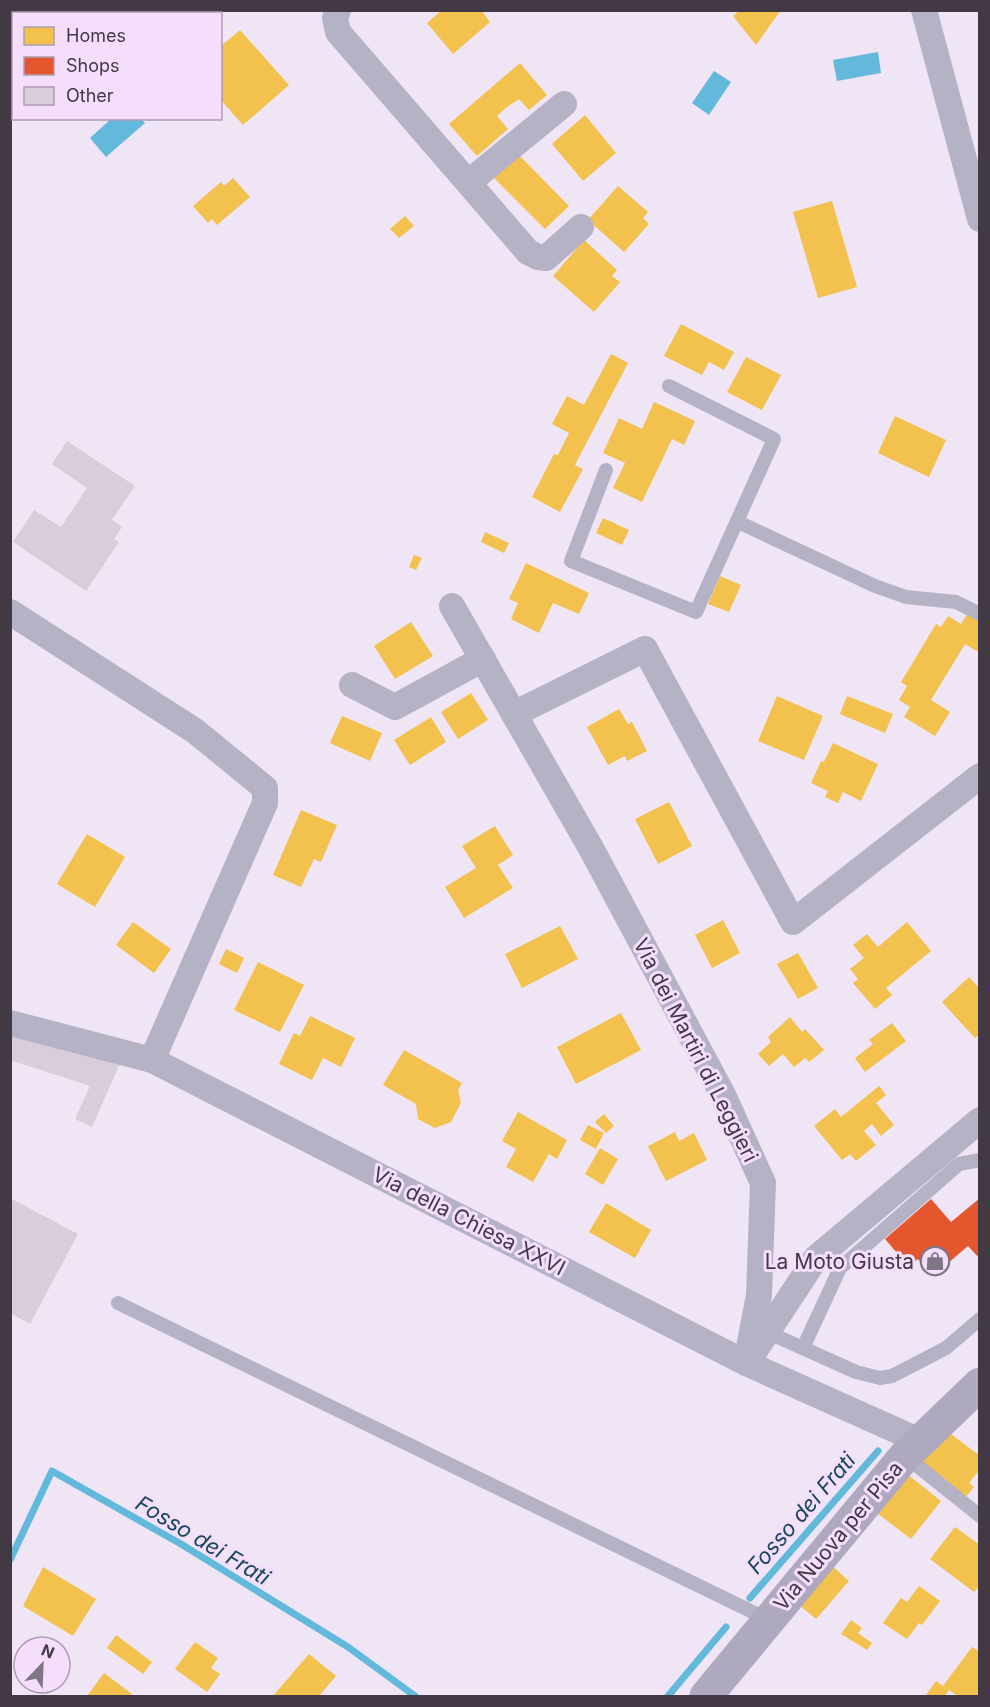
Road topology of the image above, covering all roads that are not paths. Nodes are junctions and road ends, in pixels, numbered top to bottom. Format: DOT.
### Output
graph roads {
  1 [pos="338,10"];
  2 [pos="924,10"];
  3 [pos="564,104"];
  4 [pos="469,182"];
  5 [pos="980,219"];
  6 [pos="581,227"];
  7 [pos="669,386"];
  8 [pos="606,470"];
  9 [pos="738,522"];
  10 [pos="452,606"];
  11 [pos="10,612"];
  12 [pos="980,614"];
  13 [pos="483,658"];
  14 [pos="352,685"];
  15 [pos="514,714"];
  16 [pos="980,776"];
  17 [pos="10,1023"];
  18 [pos="152,1059"];
  19 [pos="980,1120"];
  20 [pos="980,1160"];
  21 [pos="818,1282"];
  22 [pos="118,1304"];
  23 [pos="980,1319"];
  24 [pos="767,1332"];
  25 [pos="803,1348"];
  26 [pos="747,1363"];
  27 [pos="980,1384"];
  28 [pos="912,1449"];
  29 [pos="980,1516"];
  30 [pos="769,1620"];
  31 [pos="706,1696"];
  1 -- 4 [label="street"];
  2 -- 5 [label="street"];
  3 -- 4 [label="street"];
  4 -- 6 [label="street"];
  7 -- 9 [label="lane"];
  8 -- 9 [label="lane"];
  9 -- 12 [label="lane"];
  10 -- 13 [label="street, Via dei Martiri di Leggieri"];
  11 -- 18 [label="street"];
  13 -- 14 [label="street"];
  13 -- 15 [label="street, Via dei Martiri di Leggieri"];
  15 -- 16 [label="street"];
  15 -- 26 [label="street, Via dei Martiri di Leggieri"];
  17 -- 18 [label="street, Via della Chiesa XXVI"];
  18 -- 26 [label="street, Via della Chiesa XXVI"];
  19 -- 21 [label="street"];
  20 -- 21 [label="lane"];
  21 -- 24 [label="street"];
  21 -- 25 [label="lane"];
  22 -- 30 [label="lane"];
  23 -- 25 [label="lane"];
  24 -- 25 [label="lane"];
  24 -- 26 [label="street"];
  26 -- 28 [label="street, Via della Chiesa XXVI"];
  27 -- 28 [label="main road, Via Nuova per Pisa"];
  28 -- 29 [label="lane"];
  28 -- 30 [label="main road, Via Nuova per Pisa"];
  30 -- 31 [label="main road, Via Nuova per Pisa"];
}
